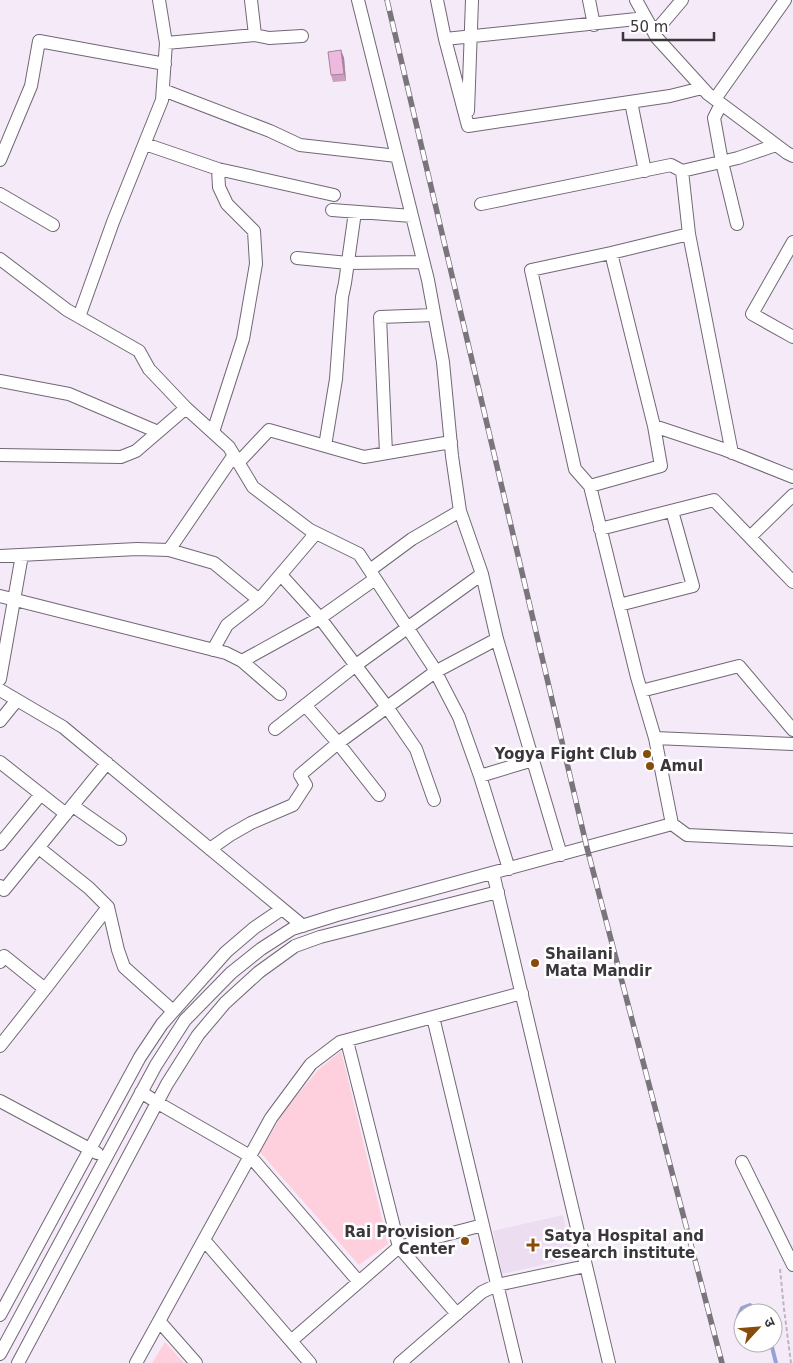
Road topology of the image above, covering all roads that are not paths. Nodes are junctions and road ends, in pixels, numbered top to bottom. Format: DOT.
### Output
graph roads {
  1 [pos="159,0"];
  2 [pos="252,0"];
  3 [pos="358,0"];
  4 [pos="437,0"];
  5 [pos="472,0"];
  6 [pos="589,0"];
  7 [pos="636,0"];
  8 [pos="682,0"];
  9 [pos="786,0"];
  10 [pos="646,18"];
  11 [pos="594,25"];
  12 [pos="654,33"];
  13 [pos="255,35"];
  14 [pos="302,36"];
  15 [pos="470,37"];
  16 [pos="445,39"];
  17 [pos="166,43"];
  18 [pos="165,64"];
  19 [pos="702,88"];
  20 [pos="163,90"];
  21 [pos="630,102"];
  22 [pos="718,102"];
  23 [pos="468,126"];
  24 [pos="145,144"];
  25 [pos="776,145"];
  26 [pos="397,156"];
  27 [pos="793,156"];
  28 [pos="0,160"];
  29 [pos="722,162"];
  30 [pos="218,169"];
  31 [pos="645,171"];
  32 [pos="682,171"];
  33 [pos="0,194"];
  34 [pos="334,195"];
  35 [pos="481,204"];
  36 [pos="332,210"];
  37 [pos="355,212"];
  38 [pos="412,216"];
  39 [pos="737,224"];
  40 [pos="53,225"];
  41 [pos="689,234"];
  42 [pos="793,242"];
  43 [pos="611,253"];
  44 [pos="297,258"];
  45 [pos="0,259"];
  46 [pos="423,262"];
  47 [pos="348,263"];
  48 [pos="434,315"];
  49 [pos="79,317"];
  50 [pos="793,337"];
  51 [pos="0,381"];
  52 [pos="186,408"];
  53 [pos="654,426"];
  54 [pos="158,432"];
  55 [pos="212,432"];
  56 [pos="451,442"];
  57 [pos="324,446"];
  58 [pos="732,452"];
  59 [pos="386,453"];
  60 [pos="0,455"];
  61 [pos="236,459"];
  62 [pos="793,477"];
  63 [pos="590,486"];
  64 [pos="793,495"];
  65 [pos="460,511"];
  66 [pos="672,511"];
  67 [pos="600,529"];
  68 [pos="316,533"];
  69 [pos="750,537"];
  70 [pos="169,550"];
  71 [pos="22,555"];
  72 [pos="0,556"];
  73 [pos="482,574"];
  74 [pos="281,575"];
  75 [pos="372,575"];
  76 [pos="793,582"];
  77 [pos="0,596"];
  78 [pos="14,600"];
  79 [pos="259,600"];
  80 [pos="619,605"];
  81 [pos="320,618"];
  82 [pos="407,628"];
  83 [pos="497,638"];
  84 [pos="213,650"];
  85 [pos="242,661"];
  86 [pos="356,665"];
  87 [pos="435,672"];
  88 [pos="0,679"];
  89 [pos="0,690"];
  90 [pos="641,691"];
  91 [pos="280,694"];
  92 [pos="17,700"];
  93 [pos="305,705"];
  94 [pos="387,707"];
  95 [pos="0,721"];
  96 [pos="275,729"];
  97 [pos="793,730"];
  98 [pos="655,738"];
  99 [pos="338,743"];
  100 [pos="793,744"];
  101 [pos="533,760"];
  102 [pos="0,762"];
  103 [pos="107,763"];
  104 [pos="480,776"];
  105 [pos="40,794"];
  106 [pos="379,795"];
  107 [pos="434,800"];
  108 [pos="70,810"];
  109 [pos="672,824"];
  110 [pos="120,839"];
  111 [pos="793,840"];
  112 [pos="0,844"];
  113 [pos="39,848"];
  114 [pos="210,849"];
  115 [pos="561,855"];
  116 [pos="509,869"];
  117 [pos="493,873"];
  118 [pos="0,886"];
  119 [pos="498,892"];
  120 [pos="108,907"];
  121 [pos="282,909"];
  122 [pos="303,926"];
  123 [pos="1,957"];
  124 [pos="44,989"];
  125 [pos="522,993"];
  126 [pos="173,1011"];
  127 [pos="433,1017"];
  128 [pos="346,1040"];
  129 [pos="0,1046"];
  130 [pos="141,1092"];
  131 [pos="0,1101"];
  132 [pos="158,1103"];
  133 [pos="91,1150"];
  134 [pos="250,1156"];
  135 [pos="106,1158"];
  136 [pos="742,1162"];
  137 [pos="483,1225"];
  138 [pos="204,1240"];
  139 [pos="398,1247"];
  140 [pos="793,1265"];
  141 [pos="586,1266"];
  142 [pos="359,1282"];
  143 [pos="497,1285"];
  144 [pos="456,1314"];
  145 [pos="0,1315"];
  146 [pos="159,1321"];
  147 [pos="291,1340"];
  148 [pos="0,1354"];
  149 [pos="17,1363"];
  150 [pos="136,1363"];
  151 [pos="196,1363"];
  152 [pos="310,1363"];
  153 [pos="400,1363"];
  154 [pos="516,1363"];
  155 [pos="609,1363"];
  1 -- 17 [label="street"];
  2 -- 13 [label="street"];
  3 -- 26 [label="street"];
  4 -- 16 [label="street"];
  5 -- 15 [label="street"];
  6 -- 11 [label="street"];
  7 -- 10 [label="street"];
  8 -- 12 [label="street"];
  9 -- 22 [label="street"];
  10 -- 11 [label="street"];
  10 -- 12 [label="street"];
  11 -- 15 [label="street"];
  12 -- 19 [label="street"];
  13 -- 14 [label="street"];
  13 -- 17 [label="street"];
  15 -- 16 [label="street"];
  15 -- 23 [label="street"];
  16 -- 23 [label="street"];
  17 -- 18 [label="street"];
  18 -- 20 [label="street"];
  18 -- 28 [label="street"];
  19 -- 21 [label="street"];
  19 -- 22 [label="street"];
  20 -- 24 [label="street"];
  20 -- 26 [label="street"];
  21 -- 23 [label="street"];
  21 -- 31 [label="street"];
  22 -- 25 [label="street"];
  22 -- 29 [label="street"];
  24 -- 30 [label="street"];
  24 -- 49 [label="street"];
  25 -- 27 [label="street"];
  25 -- 29 [label="street"];
  26 -- 38 [label="street"];
  29 -- 32 [label="street"];
  29 -- 39 [label="street"];
  30 -- 34 [label="street"];
  30 -- 55 [label="street"];
  31 -- 32 [label="street"];
  31 -- 35 [label="street"];
  32 -- 41 [label="street"];
  33 -- 40 [label="street"];
  36 -- 37 [label="street"];
  37 -- 38 [label="street"];
  37 -- 47 [label="street"];
  38 -- 46 [label="street"];
  41 -- 43 [label="street"];
  41 -- 58 [label="street"];
  42 -- 50 [label="street"];
  43 -- 53 [label="street"];
  43 -- 63 [label="street"];
  44 -- 47 [label="street"];
  45 -- 49 [label="street"];
  46 -- 47 [label="street"];
  46 -- 48 [label="street"];
  47 -- 57 [label="street"];
  48 -- 56 [label="street"];
  48 -- 59 [label="street"];
  49 -- 52 [label="street"];
  51 -- 54 [label="street"];
  52 -- 54 [label="street"];
  52 -- 55 [label="street"];
  53 -- 58 [label="street"];
  53 -- 63 [label="street"];
  54 -- 60 [label="street"];
  55 -- 61 [label="street"];
  56 -- 59 [label="street"];
  56 -- 65 [label="street"];
  57 -- 59 [label="street"];
  57 -- 61 [label="street"];
  58 -- 62 [label="street"];
  61 -- 68 [label="street"];
  61 -- 70 [label="street"];
  63 -- 67 [label="street"];
  64 -- 69 [label="street"];
  65 -- 73 [label="street"];
  65 -- 75 [label="street"];
  66 -- 67 [label="street"];
  66 -- 69 [label="street"];
  66 -- 80 [label="street"];
  67 -- 80 [label="street"];
  68 -- 74 [label="street"];
  68 -- 75 [label="street"];
  69 -- 76 [label="street"];
  70 -- 71 [label="street"];
  70 -- 79 [label="street"];
  71 -- 72 [label="street"];
  71 -- 78 [label="street"];
  73 -- 82 [label="street"];
  73 -- 83 [label="street"];
  74 -- 79 [label="street"];
  74 -- 81 [label="street"];
  75 -- 81 [label="street"];
  75 -- 82 [label="street"];
  77 -- 78 [label="street"];
  78 -- 84 [label="street"];
  78 -- 88 [label="street"];
  79 -- 84 [label="street"];
  80 -- 90 [label="street"];
  81 -- 85 [label="street"];
  81 -- 86 [label="street"];
  82 -- 86 [label="street"];
  82 -- 87 [label="street"];
  83 -- 87 [label="street"];
  83 -- 101 [label="street"];
  84 -- 85 [label="street"];
  85 -- 91 [label="street"];
  86 -- 93 [label="street"];
  86 -- 94 [label="street"];
  87 -- 94 [label="street"];
  87 -- 104 [label="street"];
  89 -- 92 [label="street"];
  90 -- 97 [label="street"];
  90 -- 98 [label="street"];
  92 -- 95 [label="street"];
  92 -- 103 [label="street"];
  93 -- 96 [label="street"];
  93 -- 99 [label="street"];
  94 -- 99 [label="street"];
  94 -- 107 [label="street"];
  98 -- 100 [label="street"];
  98 -- 109 [label="street"];
  99 -- 106 [label="street"];
  99 -- 114 [label="street"];
  101 -- 104 [label="street"];
  101 -- 115 [label="street"];
  102 -- 105 [label="street"];
  103 -- 108 [label="street"];
  103 -- 114 [label="street"];
  104 -- 116 [label="street"];
  105 -- 108 [label="street"];
  105 -- 112 [label="street"];
  108 -- 110 [label="street"];
  108 -- 113 [label="street"];
  109 -- 111 [label="street"];
  109 -- 115 [label="street"];
  113 -- 118 [label="street"];
  113 -- 120 [label="street"];
  114 -- 121 [label="street"];
  115 -- 116 [label="street"];
  116 -- 117 [label="street"];
  117 -- 119 [label="street"];
  117 -- 122 [label="street"];
  119 -- 125 [label="street"];
  119 -- 132 [label="street"];
  120 -- 124 [label="street"];
  120 -- 126 [label="street"];
  121 -- 122 [label="street"];
  121 -- 126 [label="street"];
  122 -- 130 [label="street"];
  123 -- 124 [label="street"];
  124 -- 129 [label="street"];
  125 -- 127 [label="street"];
  125 -- 141 [label="street"];
  126 -- 133 [label="street"];
  127 -- 128 [label="street"];
  127 -- 137 [label="street"];
  128 -- 134 [label="street"];
  128 -- 139 [label="street"];
  130 -- 132 [label="street"];
  130 -- 135 [label="street"];
  131 -- 133 [label="street"];
  132 -- 134 [label="street"];
  132 -- 149 [label="street"];
  133 -- 135 [label="street"];
  133 -- 145 [label="street"];
  134 -- 138 [label="street"];
  134 -- 142 [label="street"];
  135 -- 148 [label="street"];
  136 -- 140 [label="street"];
  137 -- 139 [label="street"];
  137 -- 143 [label="street"];
  138 -- 146 [label="street"];
  138 -- 147 [label="street"];
  139 -- 142 [label="street"];
  139 -- 144 [label="street"];
  141 -- 143 [label="street"];
  141 -- 155 [label="street"];
  142 -- 147 [label="street"];
  143 -- 144 [label="street"];
  143 -- 154 [label="street"];
  144 -- 153 [label="street"];
  146 -- 150 [label="street"];
  146 -- 151 [label="street"];
  147 -- 152 [label="street"];
}
